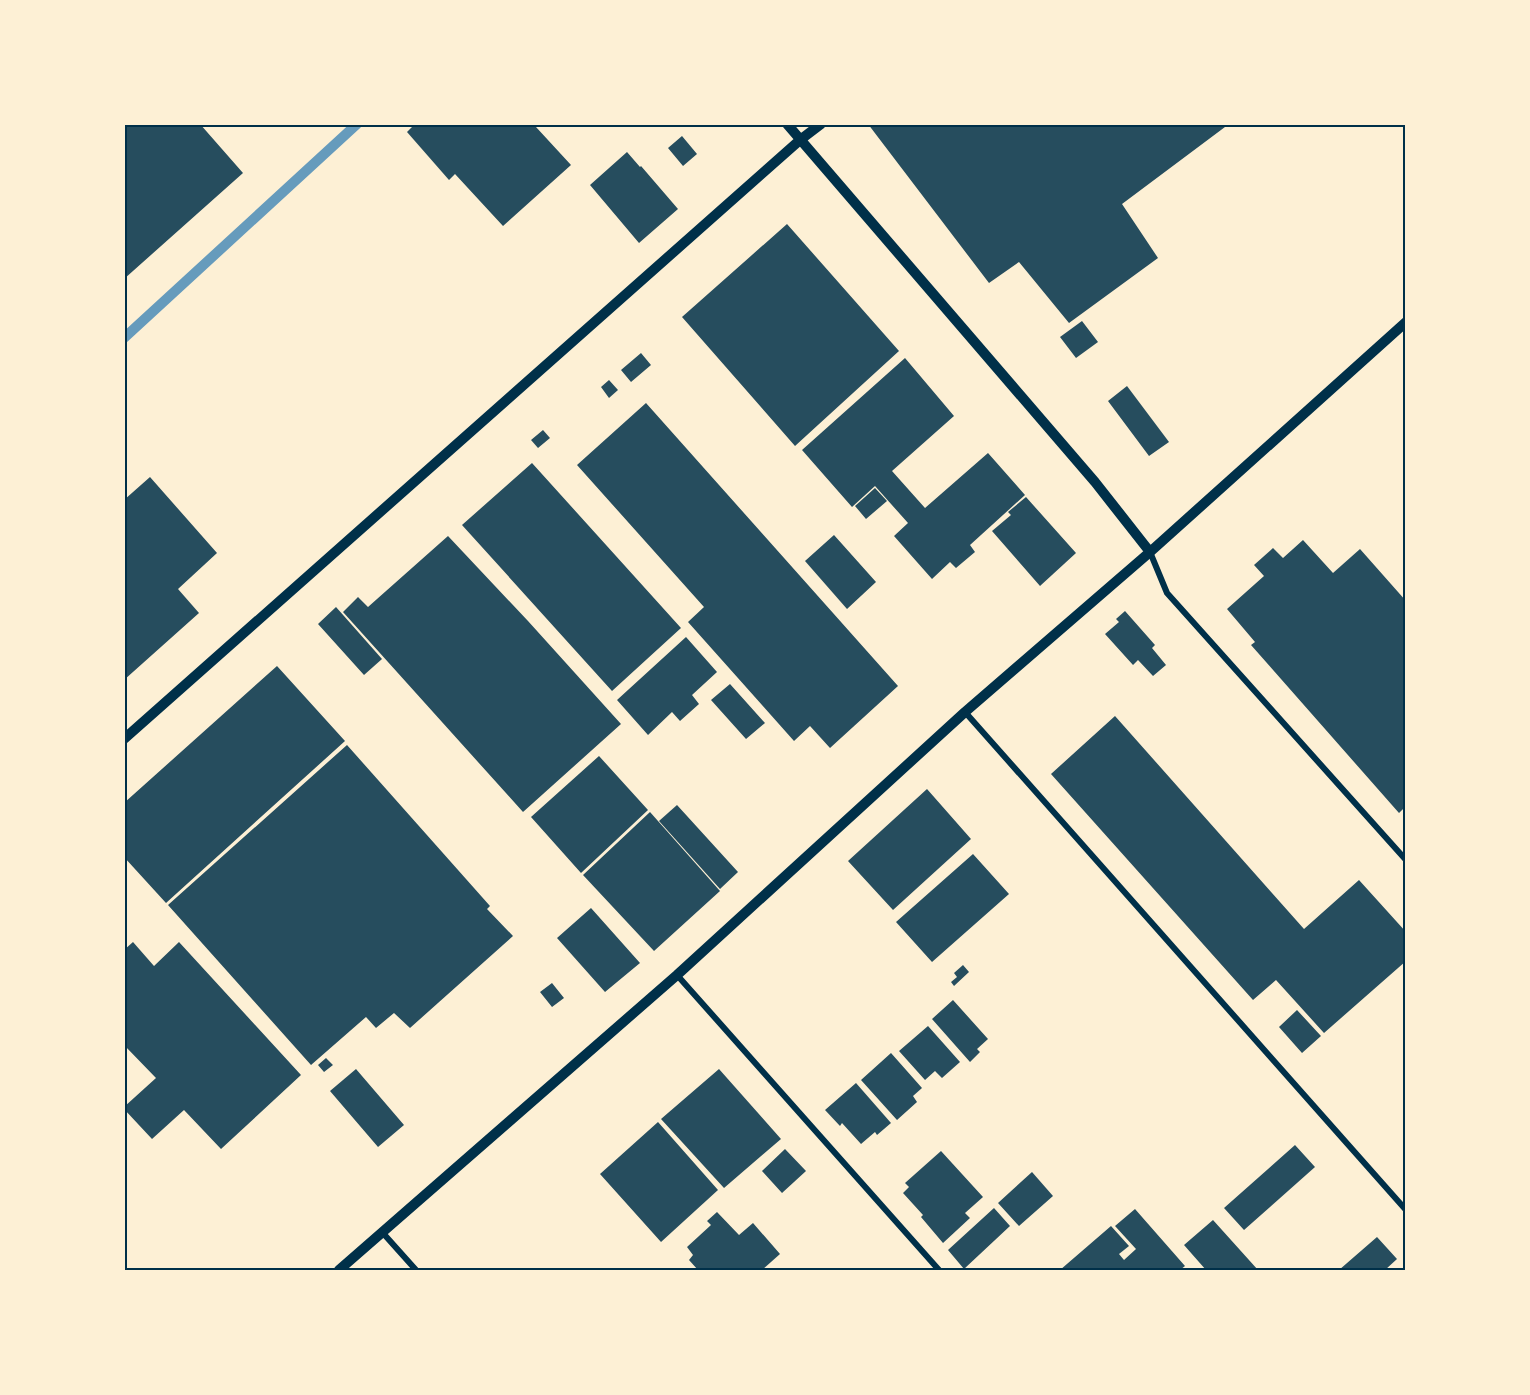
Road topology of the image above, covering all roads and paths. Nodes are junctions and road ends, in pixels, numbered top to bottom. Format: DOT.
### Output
graph roads {
  1 [pos="787,124"];
  2 [pos="821,124"];
  3 [pos="800,140"];
  4 [pos="1406,322"];
  5 [pos="1150,552"];
  6 [pos="965,712"];
  7 [pos="124,739"];
  8 [pos="1406,860"];
  9 [pos="677,975"];
  10 [pos="1406,1210"];
  11 [pos="382,1232"];
  12 [pos="339,1270"];
  13 [pos="416,1270"];
  14 [pos="939,1270"];
  1 -- 3 [label="street"];
  2 -- 3 [label="street"];
  3 -- 5 [label="street"];
  3 -- 7 [label="street"];
  4 -- 5 [label="street"];
  5 -- 6 [label="street"];
  5 -- 8 [label="street"];
  6 -- 9 [label="street"];
  6 -- 10 [label="street"];
  9 -- 11 [label="street"];
  9 -- 14 [label="street"];
  11 -- 12 [label="street"];
  11 -- 13 [label="street"];
}
